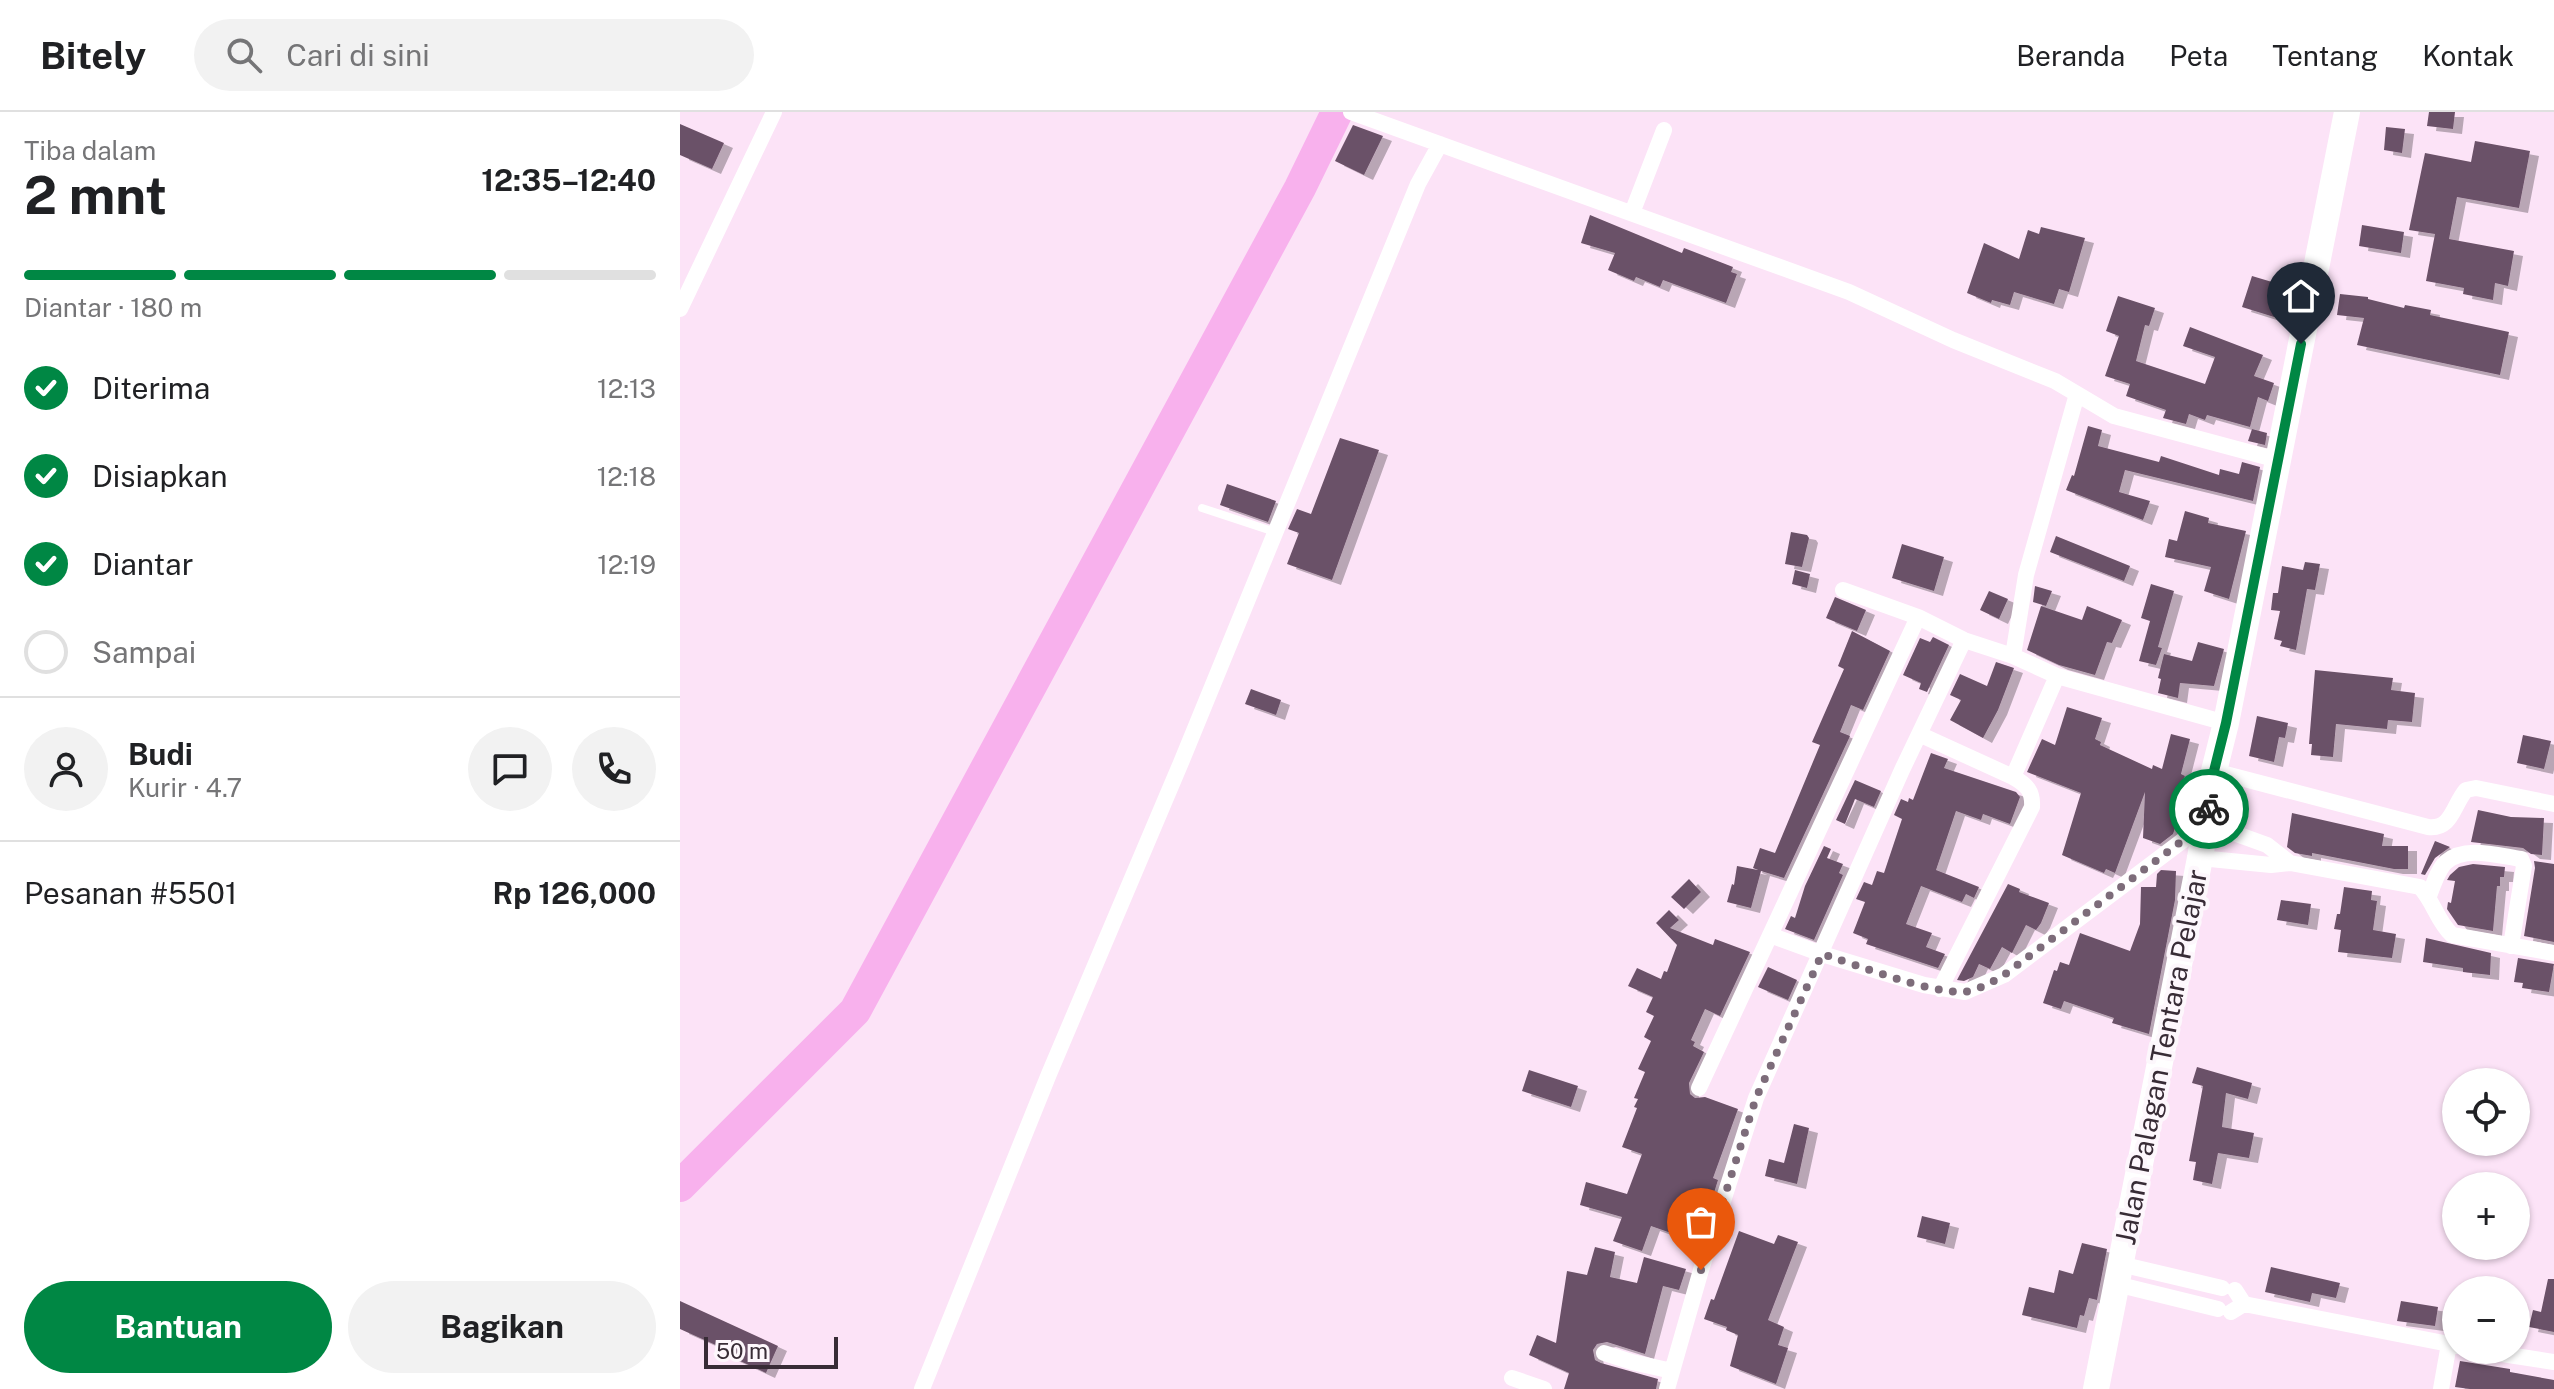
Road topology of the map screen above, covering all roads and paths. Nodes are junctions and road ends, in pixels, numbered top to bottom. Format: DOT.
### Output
graph roads {
  1 [pos="774,112"];
  2 [pos="1351,112"];
  3 [pos="2347,112"];
  4 [pos="1664,130"];
  5 [pos="1440,144"];
  6 [pos="1632,213"];
  7 [pos="680,309"];
  8 [pos="2077,394"];
  9 [pos="2278,460"];
  10 [pos="1202,508"];
  11 [pos="1275,532"];
  12 [pos="1843,590"];
  13 [pos="1918,617"];
  14 [pos="1964,640"];
  15 [pos="2013,656"];
  16 [pos="2057,676"];
  17 [pos="2226,723"];
  18 [pos="1921,735"];
  19 [pos="2214,771"];
  20 [pos="2013,777"];
  21 [pos="2554,804"];
  22 [pos="2206,823"];
  23 [pos="2200,858"];
  24 [pos="2290,863"];
  25 [pos="2429,896"];
  26 [pos="1770,935"];
  27 [pos="2511,946"];
  28 [pos="2554,953"];
  29 [pos="1822,954"];
  30 [pos="1940,989"];
  31 [pos="1699,1088"];
  32 [pos="2118,1274"];
  33 [pos="2442,1343"];
  34 [pos="1604,1353"];
  35 [pos="2530,1358"];
  36 [pos="2554,1362"];
  37 [pos="2448,1364"];
  38 [pos="1672,1371"];
  39 [pos="1512,1378"];
  40 [pos="922,1389"];
  41 [pos="1544,1389"];
  42 [pos="1667,1389"];
  43 [pos="2096,1389"];
  44 [pos="2441,1389"];
  1 -- 7 [label="street"];
  2 -- 5 [label="street"];
  3 -- 9 [label="main road, Jalan Palagan Tentara Pelajar"];
  4 -- 6 [label="street"];
  5 -- 6 [label="street"];
  5 -- 11 [label="street"];
  6 -- 8 [label="street"];
  8 -- 9 [label="street"];
  8 -- 15 [label="street"];
  9 -- 17 [label="main road, Jalan Palagan Tentara Pelajar"];
  10 -- 11 [label="lane"];
  11 -- 40 [label="street"];
  12 -- 13 [label="street"];
  13 -- 14 [label="street"];
  13 -- 26 [label="street"];
  14 -- 15 [label="street"];
  14 -- 18 [label="street"];
  15 -- 16 [label="street"];
  16 -- 17 [label="street"];
  16 -- 20 [label="street"];
  17 -- 19 [label="main road, Jalan Palagan Tentara Pelajar"];
  18 -- 20 [label="street"];
  18 -- 29 [label="street"];
  19 -- 21 [label="street"];
  19 -- 22 [label="main road, Jalan Palagan Tentara Pelajar"];
  20 -- 30 [label="street"];
  22 -- 23 [label="main road, Jalan Palagan Tentara Pelajar"];
  22 -- 24 [label="street"];
  22 -- 30 [label="street"];
  23 -- 24 [label="street"];
  23 -- 32 [label="main road, Jalan Palagan Tentara Pelajar"];
  24 -- 25 [label="street"];
  25 -- 27 [label="street"];
  25 -- 27 [label="street"];
  26 -- 29 [label="street"];
  26 -- 31 [label="street"];
  27 -- 28 [label="street"];
  29 -- 30 [label="street"];
  29 -- 38 [label="street"];
  32 -- 33 [label="street"];
  32 -- 43 [label="main road, Jalan Palagan Tentara Pelajar"];
  34 -- 38 [label="street"];
  35 -- 36 [label="street"];
  37 -- 44 [label="street"];
  38 -- 42 [label="street"];
  39 -- 41 [label="street"];
}
